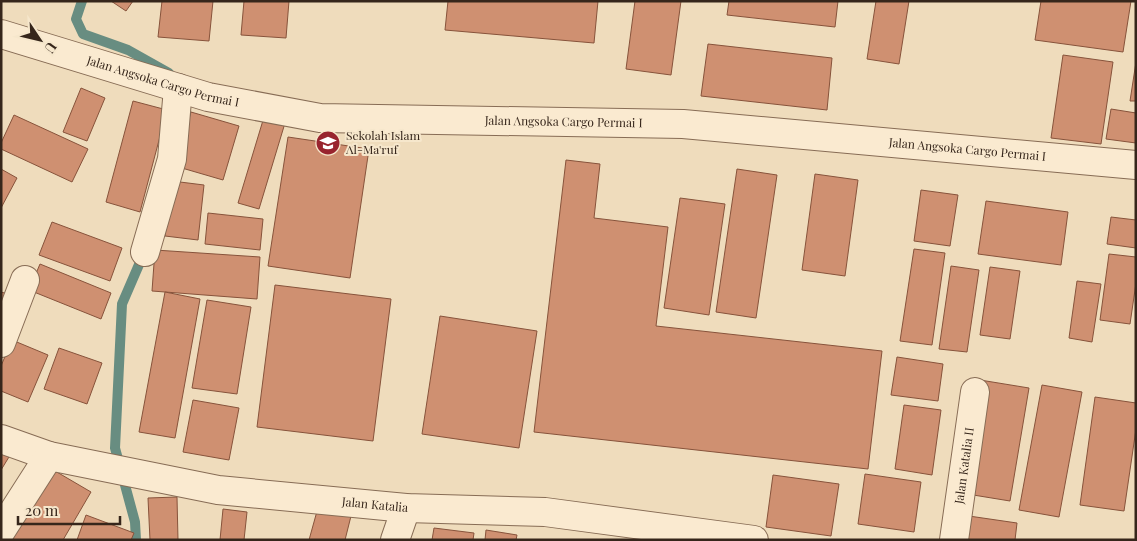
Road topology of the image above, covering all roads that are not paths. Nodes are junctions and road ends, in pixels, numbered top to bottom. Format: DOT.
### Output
graph roads {
  1 [pos="1,34"];
  2 [pos="178,88"];
  3 [pos="1136,165"];
  4 [pos="145,252"];
  5 [pos="25,280"];
  6 [pos="1,343"];
  7 [pos="975,392"];
  8 [pos="1,439"];
  9 [pos="49,456"];
  10 [pos="406,508"];
  11 [pos="1,531"];
  12 [pos="714,537"];
  13 [pos="395,540"];
  14 [pos="754,540"];
  15 [pos="954,540"];
  1 -- 2 [label="street, Jalan Angsoka Cargo Permai I"];
  2 -- 3 [label="street, Jalan Angsoka Cargo Permai I"];
  2 -- 4 [label="street"];
  5 -- 6 [label="street"];
  7 -- 15 [label="street, Jalan Katalia II"];
  8 -- 9 [label="street, Jalan Katalia"];
  9 -- 10 [label="street, Jalan Katalia"];
  9 -- 11 [label="street"];
  10 -- 12 [label="street, Jalan Katalia"];
  10 -- 13 [label="street"];
  12 -- 14 [label="street, Jalan Katalia"];
}
